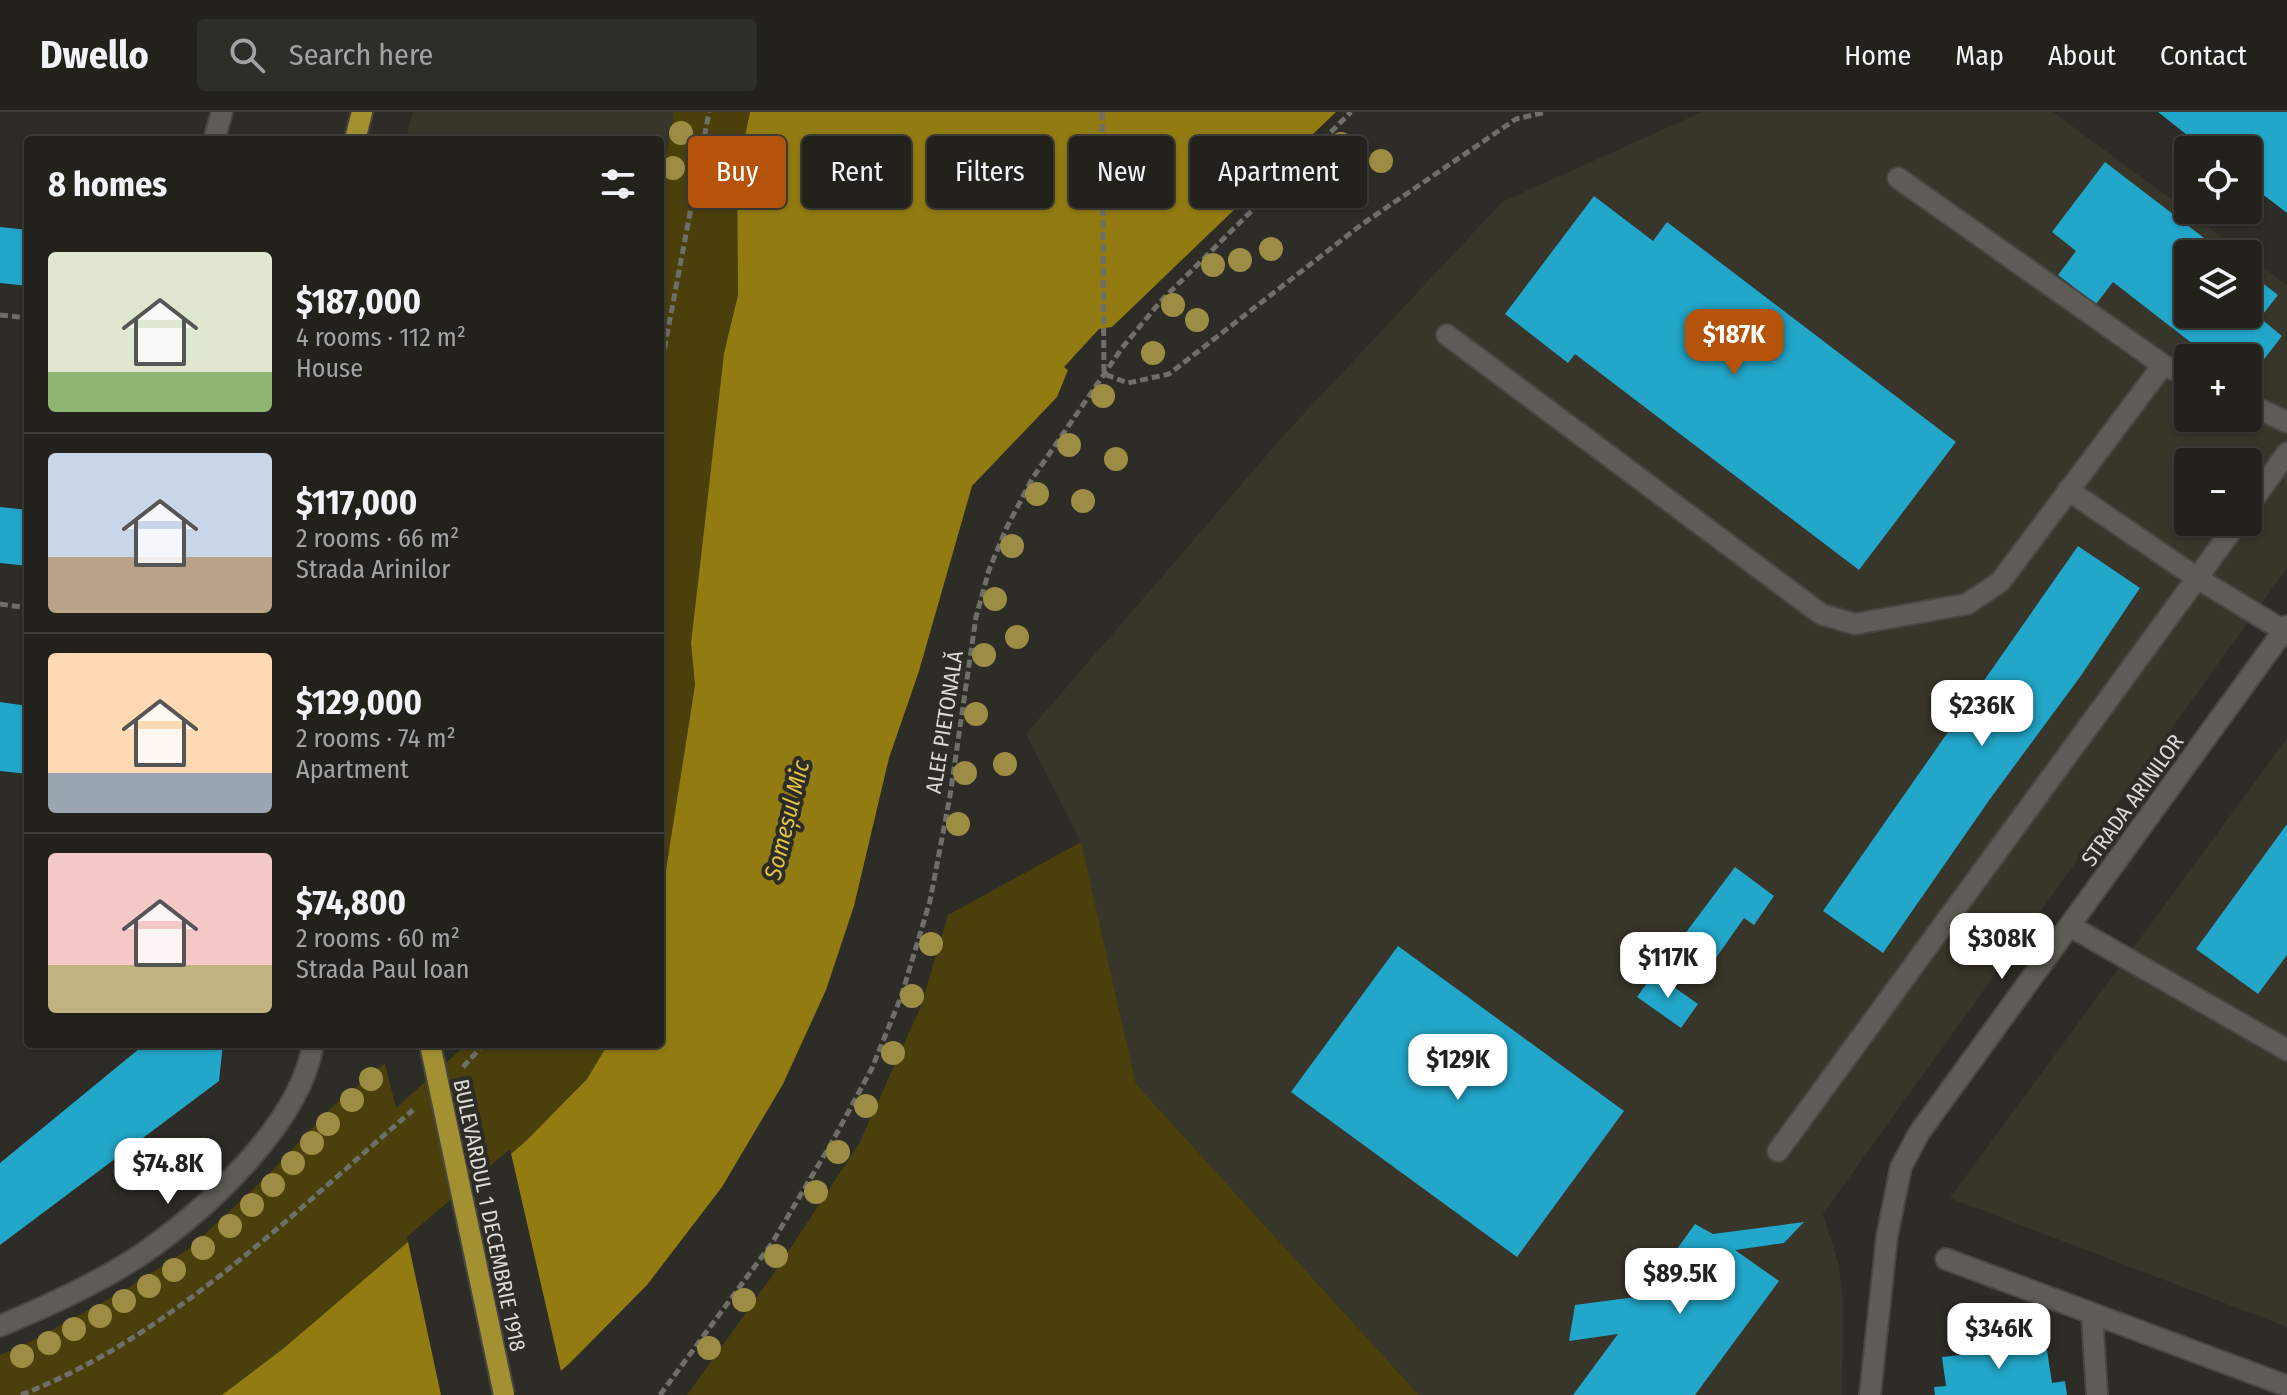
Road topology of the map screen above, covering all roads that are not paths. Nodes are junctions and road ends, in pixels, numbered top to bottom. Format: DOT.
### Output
graph roads {
  1 [pos="222,112"];
  2 [pos="362,112"];
  3 [pos="215,136"];
  4 [pos="356,136"];
  5 [pos="1898,178"];
  6 [pos="1447,335"];
  7 [pos="2163,365"];
  8 [pos="2174,370"];
  9 [pos="2262,410"];
  10 [pos="2287,422"];
  11 [pos="2287,453"];
  12 [pos="2262,488"];
  13 [pos="2068,490"];
  14 [pos="2228,536"];
  15 [pos="2197,578"];
  16 [pos="2285,629"];
  17 [pos="2070,926"];
  18 [pos="312,1048"];
  19 [pos="431,1048"];
  20 [pos="2287,1050"];
  21 [pos="1778,1151"];
  22 [pos="1946,1259"];
  23 [pos="2092,1314"];
  24 [pos="0,1326"];
  25 [pos="2287,1386"];
  26 [pos="504,1395"];
  27 [pos="1870,1395"];
  28 [pos="2097,1395"];
  1 -- 3 [label="street"];
  2 -- 4 [label="main road"];
  5 -- 7 [label="street"];
  6 -- 13 [label="street"];
  7 -- 8 [label="street"];
  7 -- 13 [label="street"];
  9 -- 10 [label="street"];
  11 -- 12 [label="street"];
  13 -- 15 [label="street"];
  14 -- 15 [label="street"];
  15 -- 16 [label="street"];
  15 -- 21 [label="street"];
  16 -- 17 [label="street, STRADA ARINILOR"];
  17 -- 20 [label="street"];
  17 -- 27 [label="street, STRADA ARINILOR"];
  18 -- 24 [label="street"];
  19 -- 26 [label="main road, BULEVARDUL 1 DECEMBRIE 1918, bridge"];
  22 -- 23 [label="street"];
  23 -- 25 [label="street"];
  23 -- 28 [label="street"];
}
